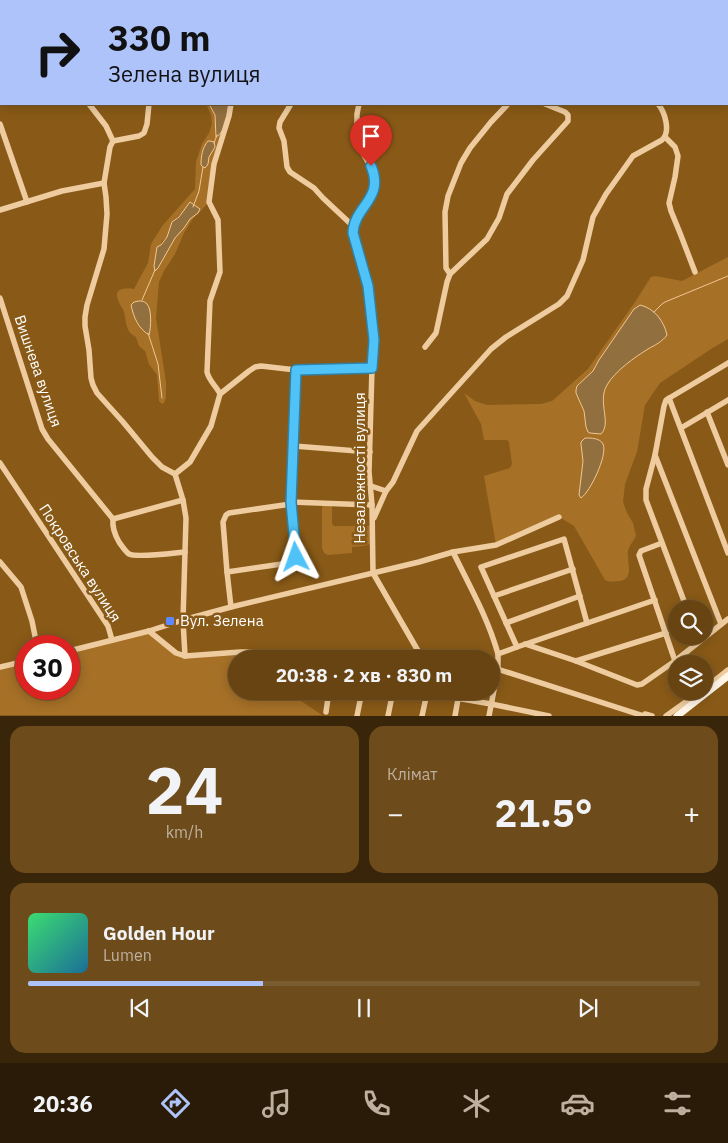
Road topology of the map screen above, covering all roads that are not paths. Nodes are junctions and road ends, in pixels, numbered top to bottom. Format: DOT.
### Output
graph roads {
  1 [pos="90,105"];
  2 [pos="149,105"];
  3 [pos="231,105"];
  4 [pos="290,105"];
  5 [pos="359,105"];
  6 [pos="507,105"];
  7 [pos="548,105"];
  8 [pos="659,105"];
  9 [pos="0,124"];
  10 [pos="665,137"];
  11 [pos="113,141"];
  12 [pos="104,183"];
  13 [pos="27,202"];
  14 [pos="0,210"];
  15 [pos="354,227"];
  16 [pos="695,272"];
  17 [pos="450,274"];
  18 [pos="0,298"];
  19 [pos="425,347"];
  20 [pos="728,363"];
  21 [pos="372,368"];
  22 [pos="296,370"];
  23 [pos="220,394"];
  24 [pos="669,398"];
  25 [pos="728,400"];
  26 [pos="708,412"];
  27 [pos="680,428"];
  28 [pos="294,446"];
  29 [pos="370,452"];
  30 [pos="655,455"];
  31 [pos="0,463"];
  32 [pos="728,465"];
  33 [pos="175,474"];
  34 [pos="371,486"];
  35 [pos="386,491"];
  36 [pos="183,500"];
  37 [pos="291,503"];
  38 [pos="372,505"];
  39 [pos="559,517"];
  40 [pos="113,520"];
  41 [pos="373,522"];
  42 [pos="662,543"];
  43 [pos="185,552"];
  44 [pos="453,552"];
  45 [pos="728,553"];
  46 [pos="0,562"];
  47 [pos="572,569"];
  48 [pos="227,572"];
  49 [pos="373,573"];
  50 [pos="494,596"];
  51 [pos="580,596"];
  52 [pos="655,600"];
  53 [pos="684,600"];
  54 [pos="231,607"];
  55 [pos="728,619"];
  56 [pos="182,620"];
  57 [pos="506,623"];
  58 [pos="587,623"];
  59 [pos="721,624"];
  60 [pos="713,629"];
  61 [pos="149,631"];
  62 [pos="666,633"];
  63 [pos="35,635"];
  64 [pos="112,640"];
  65 [pos="525,644"];
  66 [pos="693,645"];
  67 [pos="517,647"];
  68 [pos="80,648"];
  69 [pos="417,650"];
  70 [pos="497,650"];
  71 [pos="228,653"];
  72 [pos="500,653"];
  73 [pos="674,655"];
  74 [pos="683,655"];
  75 [pos="185,656"];
  76 [pos="576,662"];
  77 [pos="15,664"];
  78 [pos="0,667"];
  79 [pos="668,667"];
  80 [pos="500,670"];
  81 [pos="728,670"];
  82 [pos="728,676"];
  83 [pos="713,682"];
  84 [pos="328,700"];
  85 [pos="360,700"];
  86 [pos="391,700"];
  87 [pos="425,700"];
  88 [pos="458,700"];
  89 [pos="465,700"];
  90 [pos="491,700"];
  91 [pos="691,702"];
  92 [pos="491,704"];
  93 [pos="326,712"];
  94 [pos="522,713"];
  95 [pos="357,716"];
  96 [pos="388,716"];
  97 [pos="422,716"];
  98 [pos="455,716"];
  99 [pos="489,716"];
  100 [pos="549,716"];
  101 [pos="644,716"];
  102 [pos="652,716"];
  103 [pos="666,716"];
  104 [pos="677,716"];
  1 -- 11 [label="street"];
  2 -- 11 [label="street"];
  3 -- 23 [label="street"];
  4 -- 15 [label="street"];
  5 -- 15 [label="street"];
  6 -- 17 [label="street"];
  7 -- 17 [label="street"];
  8 -- 10 [label="street"];
  9 -- 13 [label="street"];
  10 -- 16 [label="street"];
  10 -- 35 [label="street"];
  11 -- 12 [label="street"];
  12 -- 13 [label="street"];
  12 -- 33 [label="street"];
  13 -- 14 [label="street"];
  15 -- 21 [label="street, Незалежності вулиця"];
  17 -- 19 [label="street"];
  18 -- 40 [label="street, Вишнева вулиця"];
  20 -- 24 [label="street"];
  21 -- 22 [label="street"];
  21 -- 29 [label="street, Незалежності вулиця"];
  22 -- 23 [label="street"];
  22 -- 28 [label="street"];
  23 -- 33 [label="street"];
  24 -- 27 [label="street"];
  24 -- 30 [label="street"];
  25 -- 26 [label="street"];
  26 -- 27 [label="street"];
  26 -- 32 [label="street"];
  27 -- 45 [label="street"];
  28 -- 29 [label="street"];
  28 -- 37 [label="street"];
  29 -- 34 [label="street, Незалежності вулиця"];
  30 -- 42 [label="street"];
  30 -- 59 [label="street"];
  31 -- 64 [label="street, Покровська вулиця"];
  33 -- 36 [label="street"];
  34 -- 35 [label="street"];
  34 -- 38 [label="street, Незалежності вулиця"];
  35 -- 41 [label="street"];
  36 -- 40 [label="street"];
  36 -- 43 [label="street"];
  37 -- 38 [label="street"];
  37 -- 48 [label="street"];
  37 -- 48 [label="street"];
  38 -- 41 [label="street, Незалежності вулиця"];
  39 -- 44 [label="street"];
  40 -- 43 [label="street, Вишнева вулиця"];
  41 -- 49 [label="street, Незалежності вулиця"];
  42 -- 52 [label="street"];
  42 -- 53 [label="street"];
  43 -- 56 [label="street"];
  44 -- 49 [label="street"];
  44 -- 70 [label="street"];
  46 -- 63 [label="street"];
  47 -- 50 [label="street"];
  47 -- 50 [label="street"];
  47 -- 51 [label="street"];
  48 -- 54 [label="street"];
  49 -- 54 [label="street"];
  49 -- 69 [label="street"];
  50 -- 57 [label="street"];
  51 -- 57 [label="street"];
  51 -- 58 [label="street"];
  52 -- 58 [label="street"];
  52 -- 62 [label="street"];
  54 -- 56 [label="street"];
  55 -- 59 [label="street"];
  56 -- 61 [label="street"];
  56 -- 75 [label="street"];
  57 -- 67 [label="street"];
  58 -- 65 [label="street"];
  59 -- 60 [label="street"];
  61 -- 64 [label="street"];
  61 -- 75 [label="street"];
  62 -- 73 [label="street"];
  62 -- 76 [label="street"];
  64 -- 68 [label="street, Покровська вулиця"];
  65 -- 67 [label="street"];
  65 -- 76 [label="street"];
  66 -- 74 [label="street"];
  67 -- 72 [label="street"];
  71 -- 75 [label="street"];
  76 -- 79 [label="street"];
  77 -- 78 [label="street"];
  80 -- 101 [label="street"];
  81 -- 83 [label="street"];
  82 -- 91 [label="main road"];
  84 -- 93 [label="street"];
  85 -- 95 [label="street"];
  86 -- 96 [label="street"];
  87 -- 97 [label="street"];
  88 -- 98 [label="street"];
  89 -- 92 [label="street"];
  90 -- 92 [label="street"];
  91 -- 103 [label="street"];
  91 -- 104 [label="main road"];
  92 -- 94 [label="street"];
  92 -- 99 [label="street"];
  94 -- 100 [label="street"];
  101 -- 102 [label="street"];
}
